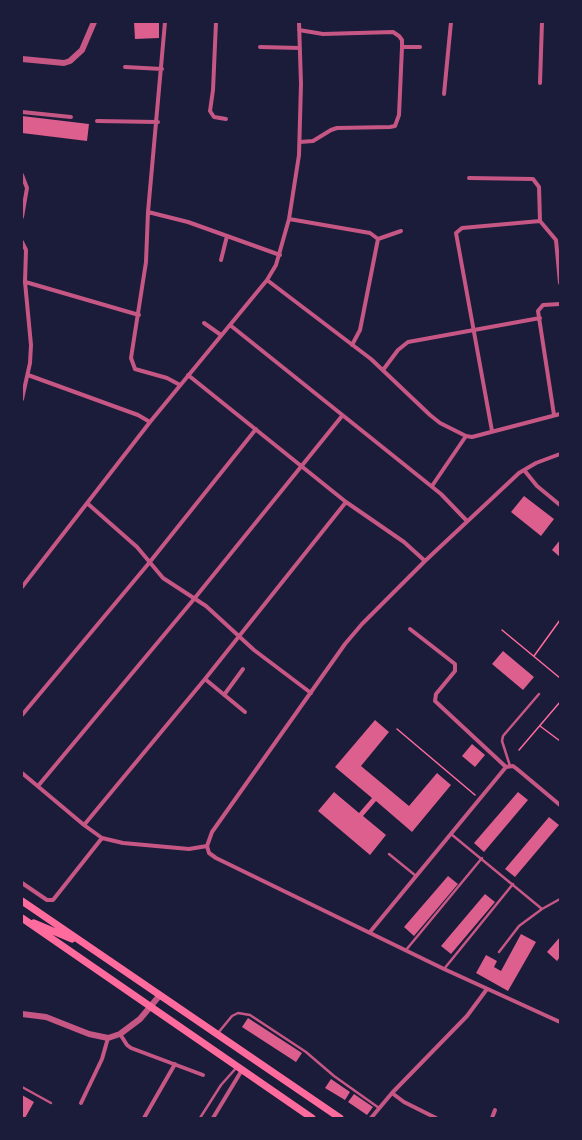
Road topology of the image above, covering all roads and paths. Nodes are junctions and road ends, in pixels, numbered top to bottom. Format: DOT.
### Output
graph roads {
  1 [pos="94,22"];
  2 [pos="165,22"];
  3 [pos="216,22"];
  4 [pos="299,22"];
  5 [pos="451,22"];
  6 [pos="542,22"];
  7 [pos="299,30"];
  8 [pos="420,46"];
  9 [pos="260,47"];
  10 [pos="402,47"];
  11 [pos="300,48"];
  12 [pos="22,59"];
  13 [pos="125,67"];
  14 [pos="162,69"];
  15 [pos="540,83"];
  16 [pos="444,94"];
  17 [pos="22,112"];
  18 [pos="71,117"];
  19 [pos="226,119"];
  20 [pos="97,121"];
  21 [pos="158,122"];
  22 [pos="300,142"];
  23 [pos="22,175"];
  24 [pos="469,178"];
  25 [pos="148,212"];
  26 [pos="22,217"];
  27 [pos="289,219"];
  28 [pos="540,221"];
  29 [pos="401,231"];
  30 [pos="227,236"];
  31 [pos="378,239"];
  32 [pos="22,242"];
  33 [pos="280,255"];
  34 [pos="221,260"];
  35 [pos="267,280"];
  36 [pos="24,282"];
  37 [pos="560,284"];
  38 [pos="560,304"];
  39 [pos="139,315"];
  40 [pos="540,318"];
  41 [pos="204,323"];
  42 [pos="230,325"];
  43 [pos="474,330"];
  44 [pos="221,335"];
  45 [pos="352,345"];
  46 [pos="383,370"];
  47 [pos="28,375"];
  48 [pos="188,375"];
  49 [pos="180,385"];
  50 [pos="22,398"];
  51 [pos="560,414"];
  52 [pos="554,415"];
  53 [pos="342,416"];
  54 [pos="150,422"];
  55 [pos="256,429"];
  56 [pos="492,431"];
  57 [pos="466,436"];
  58 [pos="560,454"];
  59 [pos="300,466"];
  60 [pos="524,470"];
  61 [pos="432,486"];
  62 [pos="346,502"];
  63 [pos="87,504"];
  64 [pos="560,505"];
  65 [pos="468,521"];
  66 [pos="425,561"];
  67 [pos="149,563"];
  68 [pos="22,587"];
  69 [pos="194,599"];
  70 [pos="560,620"];
  71 [pos="410,630"];
  72 [pos="502,630"];
  73 [pos="239,636"];
  74 [pos="534,656"];
  75 [pos="243,669"];
  76 [pos="560,678"];
  77 [pos="205,679"];
  78 [pos="311,692"];
  79 [pos="539,694"];
  80 [pos="224,695"];
  81 [pos="560,702"];
  82 [pos="245,712"];
  83 [pos="22,715"];
  84 [pos="540,726"];
  85 [pos="397,729"];
  86 [pos="560,741"];
  87 [pos="519,750"];
  88 [pos="508,766"];
  89 [pos="22,773"];
  90 [pos="38,786"];
  91 [pos="479,799"];
  92 [pos="560,805"];
  93 [pos="84,825"];
  94 [pos="451,833"];
  95 [pos="102,838"];
  96 [pos="207,846"];
  97 [pos="389,854"];
  98 [pos="482,858"];
  99 [pos="416,876"];
  100 [pos="22,883"];
  101 [pos="512,884"];
  102 [pos="560,899"];
  103 [pos="22,901"];
  104 [pos="542,909"];
  105 [pos="22,918"];
  106 [pos="370,932"];
  107 [pos="86,944"];
  108 [pos="406,950"];
  109 [pos="499,952"];
  110 [pos="444,969"];
  111 [pos="487,989"];
  112 [pos="160,995"];
  113 [pos="151,1007"];
  114 [pos="22,1014"];
  115 [pos="560,1022"];
  116 [pos="120,1034"];
  117 [pos="217,1035"];
  118 [pos="108,1038"];
  119 [pos="246,1055"];
  120 [pos="175,1064"];
  121 [pos="240,1069"];
  122 [pos="203,1075"];
  123 [pos="22,1087"];
  124 [pos="392,1093"];
  125 [pos="51,1103"];
  126 [pos="81,1103"];
  127 [pos="379,1108"];
  128 [pos="495,1110"];
  129 [pos="144,1118"];
  130 [pos="200,1118"];
  131 [pos="213,1118"];
  132 [pos="312,1118"];
  133 [pos="340,1118"];
  134 [pos="371,1118"];
  135 [pos="436,1118"];
  136 [pos="492,1118"];
  1 -- 12 [label="street"];
  2 -- 14 [label="street"];
  3 -- 19 [label="street"];
  4 -- 7 [label="street"];
  5 -- 16 [label="street"];
  6 -- 15 [label="street"];
  7 -- 10 [label="street"];
  7 -- 11 [label="street"];
  8 -- 10 [label="street"];
  9 -- 11 [label="street"];
  10 -- 22 [label="street"];
  11 -- 22 [label="street"];
  13 -- 14 [label="street"];
  14 -- 21 [label="street"];
  17 -- 18 [label="street"];
  20 -- 21 [label="street"];
  21 -- 25 [label="street"];
  22 -- 27 [label="street"];
  23 -- 26 [label="street"];
  24 -- 28 [label="street"];
  25 -- 30 [label="street"];
  25 -- 39 [label="street"];
  27 -- 31 [label="street"];
  27 -- 33 [label="street"];
  28 -- 37 [label="street"];
  28 -- 43 [label="street"];
  29 -- 31 [label="street"];
  30 -- 33 [label="street"];
  30 -- 34 [label="street"];
  31 -- 45 [label="street"];
  32 -- 36 [label="street"];
  33 -- 35 [label="street"];
  35 -- 42 [label="street"];
  35 -- 45 [label="street"];
  36 -- 39 [label="street"];
  36 -- 47 [label="street"];
  38 -- 40 [label="street"];
  39 -- 49 [label="street"];
  40 -- 43 [label="street"];
  40 -- 52 [label="street"];
  41 -- 44 [label="street"];
  42 -- 44 [label="street"];
  42 -- 53 [label="street"];
  43 -- 46 [label="street"];
  43 -- 56 [label="street"];
  44 -- 48 [label="street"];
  45 -- 46 [label="street"];
  46 -- 57 [label="street"];
  47 -- 50 [label="street"];
  47 -- 54 [label="street"];
  48 -- 49 [label="street"];
  48 -- 55 [label="street"];
  49 -- 54 [label="street"];
  51 -- 52 [label="street"];
  52 -- 56 [label="street"];
  53 -- 59 [label="street"];
  53 -- 61 [label="street"];
  54 -- 63 [label="street"];
  55 -- 59 [label="street"];
  55 -- 67 [label="street"];
  56 -- 57 [label="street"];
  57 -- 61 [label="street"];
  58 -- 60 [label="street"];
  59 -- 62 [label="street"];
  59 -- 69 [label="street"];
  60 -- 64 [label="street"];
  60 -- 65 [label="street"];
  61 -- 65 [label="street"];
  62 -- 66 [label="street"];
  62 -- 73 [label="street"];
  63 -- 67 [label="street"];
  63 -- 68 [label="street"];
  65 -- 66 [label="street"];
  66 -- 78 [label="street"];
  67 -- 69 [label="street"];
  67 -- 83 [label="street"];
  69 -- 73 [label="street"];
  69 -- 90 [label="street"];
  70 -- 74 [label="path"];
  71 -- 88 [label="street"];
  72 -- 74 [label="path"];
  73 -- 77 [label="street"];
  73 -- 78 [label="street"];
  74 -- 76 [label="path"];
  75 -- 80 [label="street"];
  77 -- 80 [label="street"];
  77 -- 93 [label="street"];
  78 -- 96 [label="street"];
  79 -- 88 [label="lane"];
  80 -- 82 [label="street"];
  81 -- 84 [label="path"];
  84 -- 86 [label="path"];
  84 -- 87 [label="path"];
  85 -- 91 [label="path"];
  88 -- 91 [label="street"];
  88 -- 92 [label="street"];
  89 -- 90 [label="street"];
  90 -- 93 [label="street"];
  91 -- 94 [label="street"];
  93 -- 95 [label="street"];
  94 -- 98 [label="lane"];
  94 -- 99 [label="street"];
  95 -- 96 [label="street"];
  95 -- 100 [label="street"];
  96 -- 106 [label="street"];
  97 -- 99 [label="lane"];
  98 -- 101 [label="lane"];
  98 -- 108 [label="lane"];
  99 -- 106 [label="street"];
  101 -- 104 [label="lane"];
  101 -- 110 [label="lane"];
  102 -- 104 [label="lane"];
  103 -- 107 [label="main road"];
  104 -- 109 [label="lane"];
  105 -- 107 [label="main road"];
  105 -- 113 [label="main road"];
  106 -- 108 [label="street"];
  107 -- 112 [label="main road"];
  108 -- 110 [label="street"];
  110 -- 111 [label="street"];
  111 -- 115 [label="street"];
  111 -- 124 [label="street"];
  112 -- 113 [label="street"];
  112 -- 117 [label="main road"];
  113 -- 116 [label="street"];
  113 -- 121 [label="main road"];
  114 -- 118 [label="street"];
  116 -- 118 [label="street"];
  116 -- 120 [label="street"];
  117 -- 119 [label="main road"];
  117 -- 127 [label="lane"];
  118 -- 126 [label="street"];
  119 -- 121 [label="main road"];
  119 -- 133 [label="main road"];
  120 -- 122 [label="street"];
  120 -- 129 [label="street"];
  121 -- 130 [label="lane"];
  121 -- 131 [label="street"];
  121 -- 132 [label="main road"];
  123 -- 125 [label="lane"];
  124 -- 127 [label="street"];
  124 -- 135 [label="street"];
  127 -- 134 [label="street"];
  128 -- 136 [label="street"];
}
